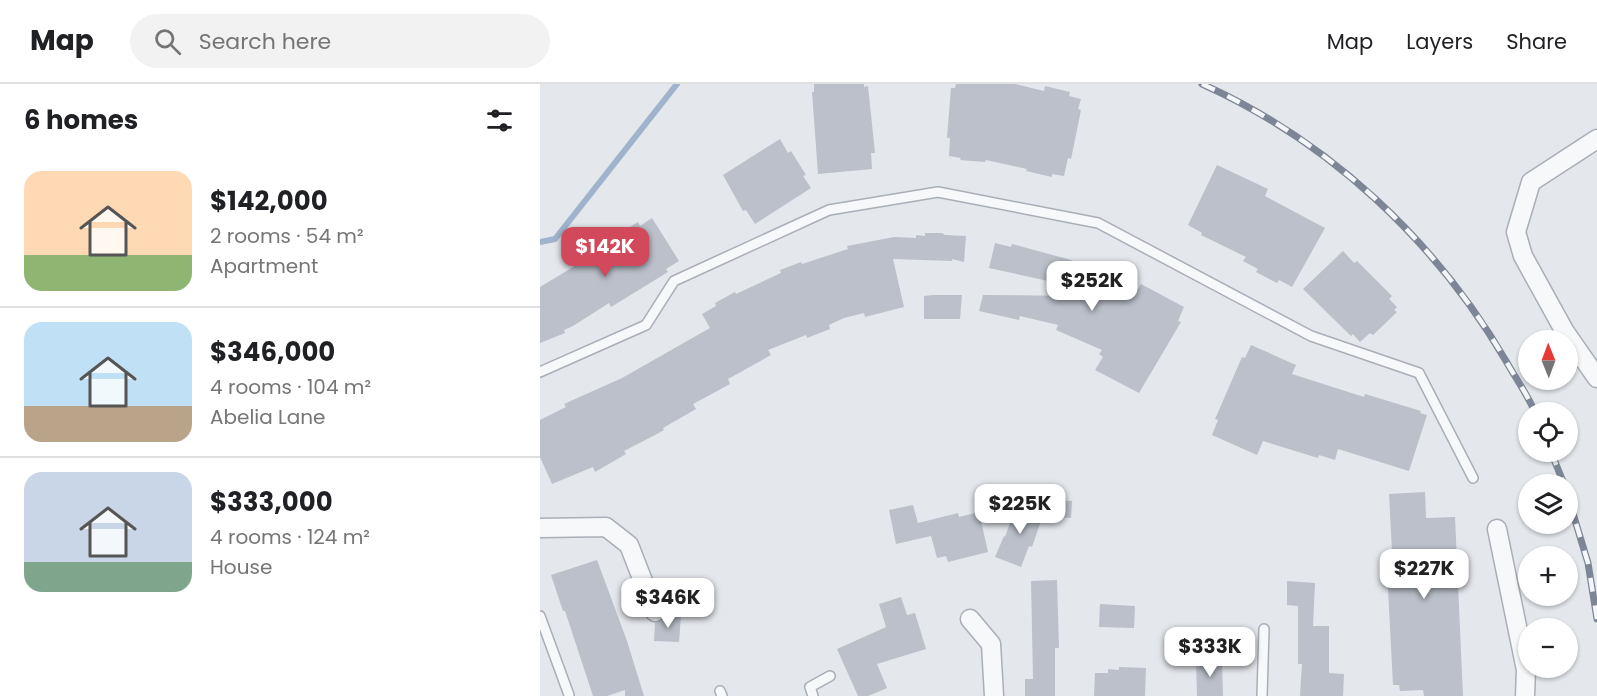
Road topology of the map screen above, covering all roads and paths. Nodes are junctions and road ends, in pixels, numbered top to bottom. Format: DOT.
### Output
graph roads {
  1 [pos="1597,139"];
  2 [pos="540,372"];
  3 [pos="1597,378"];
  4 [pos="1473,478"];
  5 [pos="540,528"];
  6 [pos="1497,529"];
  7 [pos="655,612"];
  8 [pos="540,616"];
  9 [pos="970,619"];
  10 [pos="1264,629"];
  11 [pos="830,676"];
  12 [pos="568,695"];
  13 [pos="813,696"];
  14 [pos="994,696"];
  15 [pos="1262,696"];
  16 [pos="1525,696"];
  1 -- 3 [label="street"];
  2 -- 4 [label="lane"];
  5 -- 7 [label="street"];
  6 -- 16 [label="street"];
  8 -- 12 [label="lane"];
  9 -- 14 [label="street"];
  10 -- 15 [label="lane"];
  11 -- 13 [label="lane"];
}
